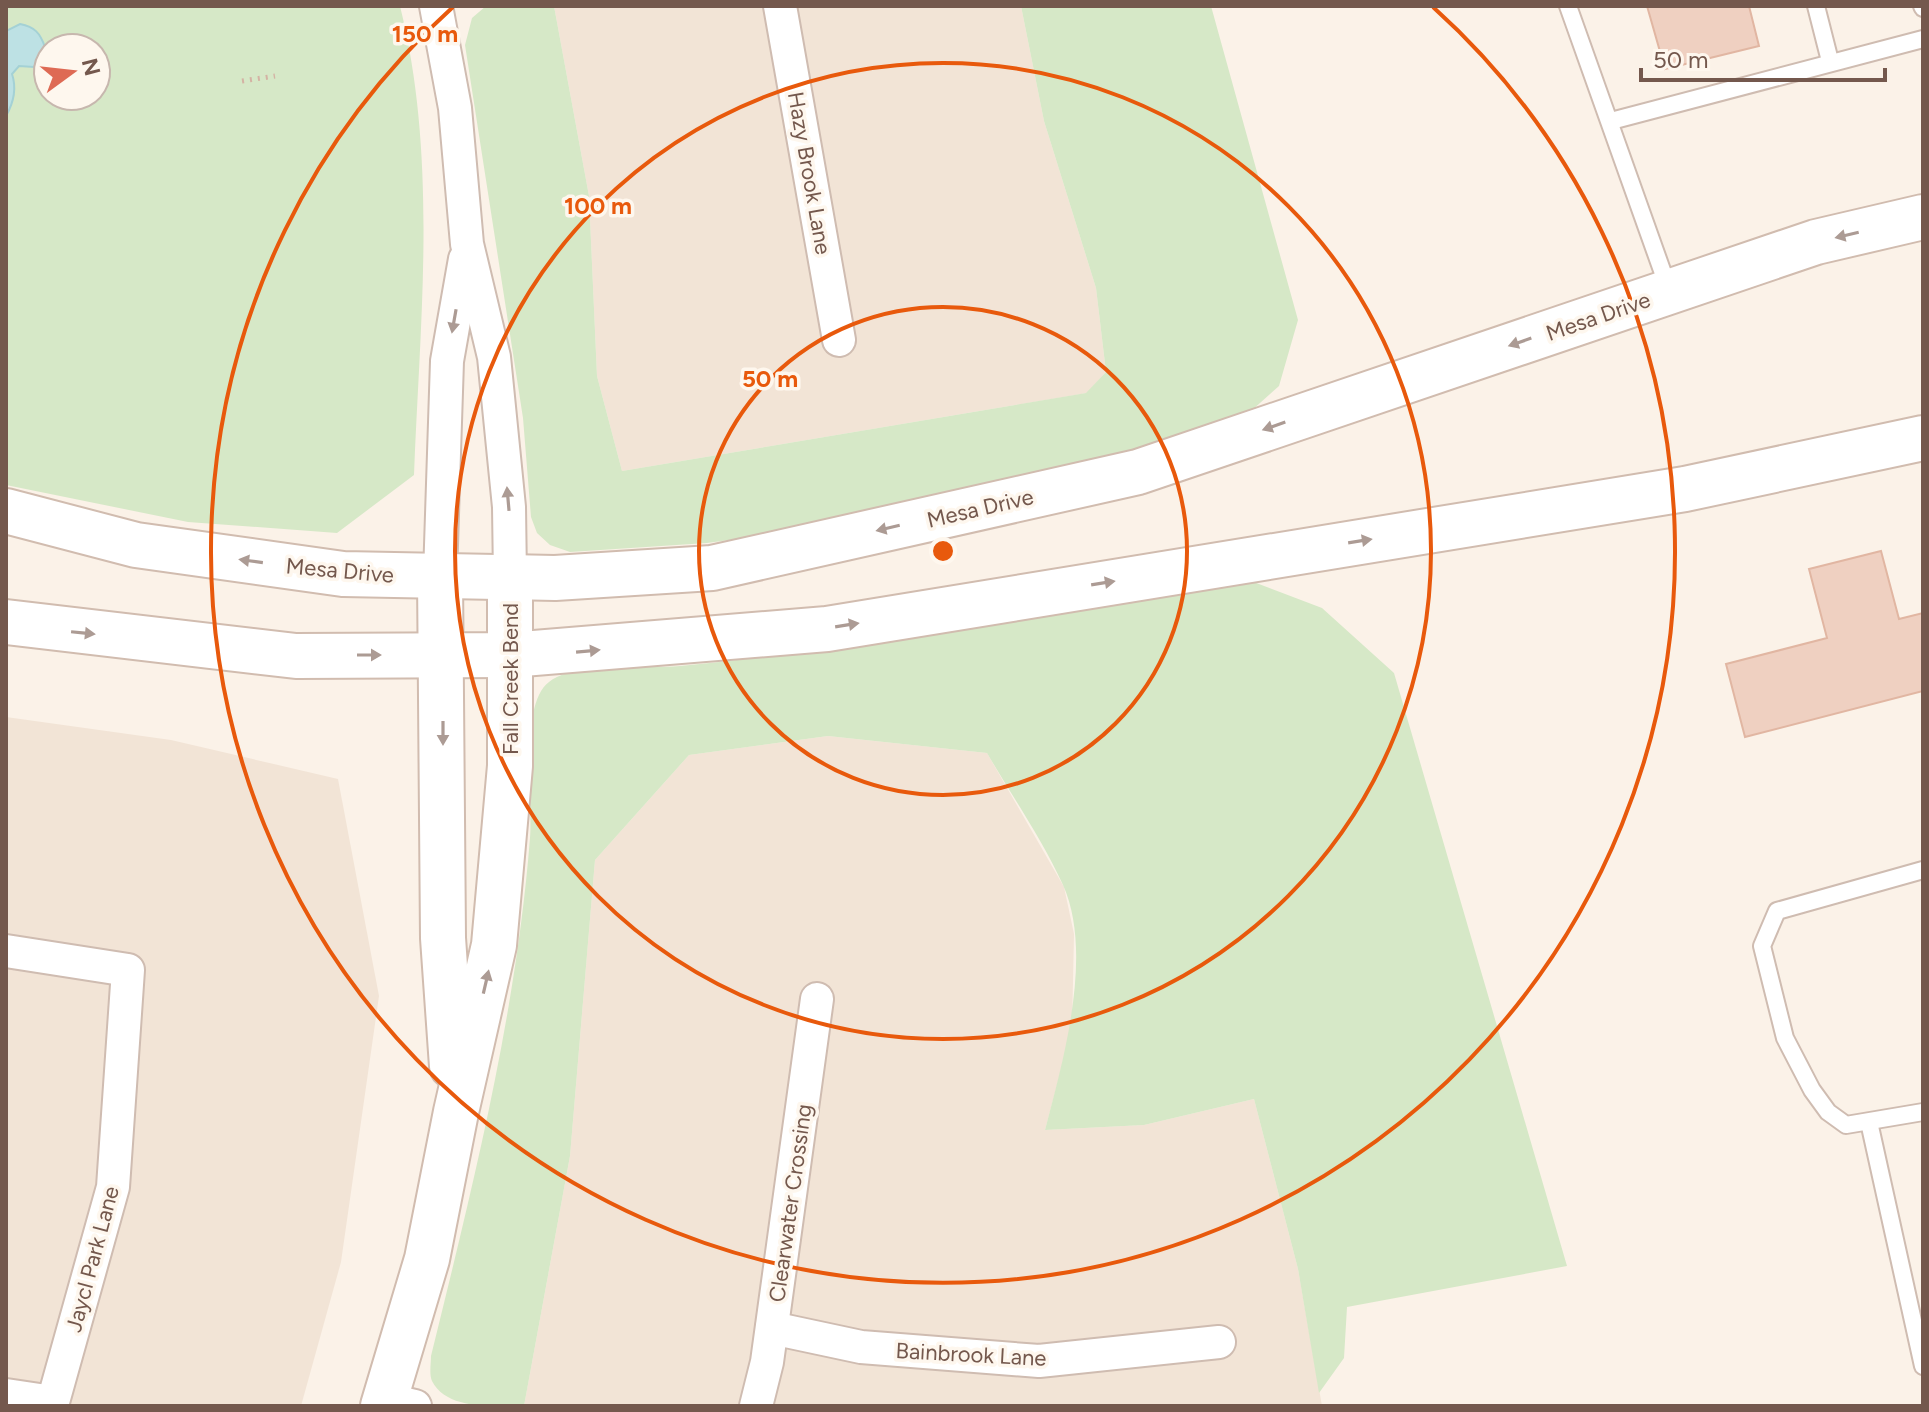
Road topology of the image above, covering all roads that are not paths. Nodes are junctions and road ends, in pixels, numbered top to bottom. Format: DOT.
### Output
graph roads {
  1 [pos="436,6"];
  2 [pos="780,6"];
  3 [pos="1568,6"];
  4 [pos="1816,6"];
  5 [pos="1923,39"];
  6 [pos="1830,61"];
  7 [pos="1611,121"];
  8 [pos="1923,217"];
  9 [pos="467,244"];
  10 [pos="1670,292"];
  11 [pos="839,340"];
  12 [pos="1923,438"];
  13 [pos="6,511"];
  14 [pos="440,576"];
  15 [pos="510,577"];
  16 [pos="6,622"];
  17 [pos="443,655"];
  18 [pos="510,655"];
  19 [pos="1923,870"];
  20 [pos="6,951"];
  21 [pos="817,999"];
  22 [pos="456,1112"];
  23 [pos="1923,1112"];
  24 [pos="1869,1122"];
  25 [pos="772,1328"];
  26 [pos="1219,1342"];
  27 [pos="1923,1366"];
  28 [pos="6,1395"];
  29 [pos="394,1404"];
  30 [pos="756,1406"];
  1 -- 9 [label="street, Fall Creek Bend"];
  2 -- 11 [label="street, Hazy Brook Lane"];
  3 -- 7 [label="lane"];
  4 -- 6 [label="lane"];
  5 -- 6 [label="lane"];
  6 -- 7 [label="lane"];
  7 -- 10 [label="lane"];
  8 -- 10 [label="street, Mesa Drive, one-way"];
  9 -- 14 [label="street, Fall Creek Bend, one-way"];
  15 -- 9 [label="street, Fall Creek Bend, one-way"];
  10 -- 15 [label="street, Mesa Drive, one-way"];
  18 -- 12 [label="street, one-way"];
  14 -- 13 [label="street, Mesa Drive, one-way"];
  14 -- 15 [label="street, Mesa Drive"];
  14 -- 17 [label="street, Fall Creek Bend"];
  15 -- 18 [label="street, Fall Creek Bend"];
  16 -- 17 [label="street, one-way"];
  17 -- 18 [label="street"];
  17 -- 22 [label="street, Fall Creek Bend, one-way"];
  22 -- 18 [label="street, Fall Creek Bend, one-way"];
  19 -- 24 [label="lane"];
  20 -- 28 [label="street, Jaycl Park Lane"];
  21 -- 25 [label="street, Clearwater Crossing"];
  22 -- 29 [label="street, Fall Creek Bend"];
  23 -- 24 [label="lane"];
  24 -- 27 [label="lane"];
  25 -- 26 [label="street, Bainbrook Lane"];
  25 -- 30 [label="street, Clearwater Crossing"];
}
